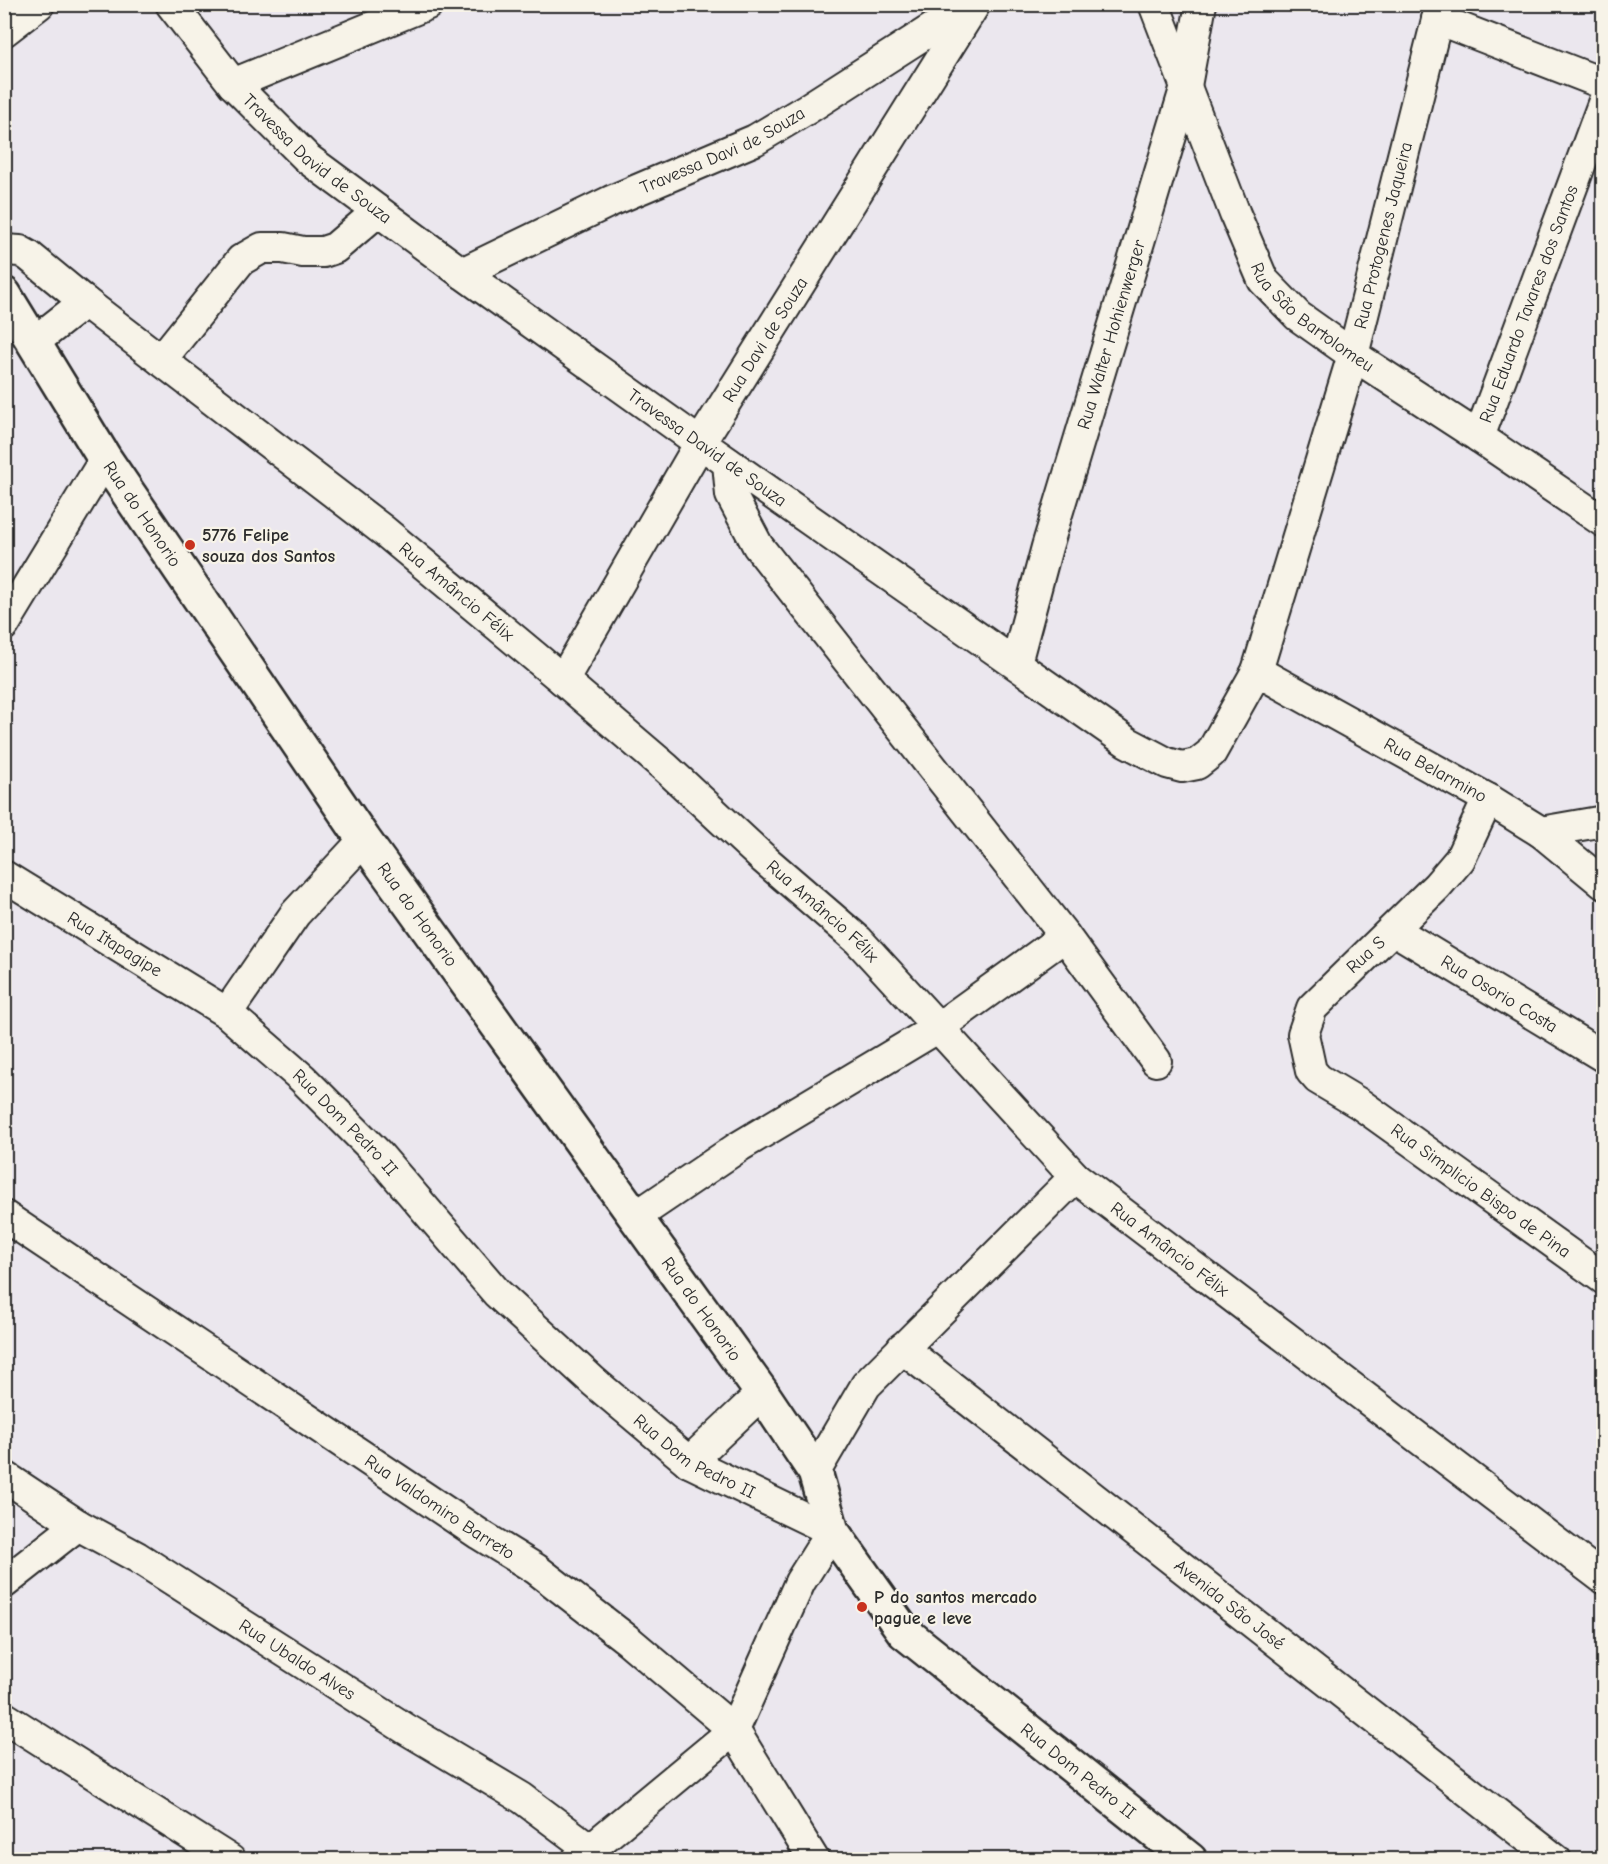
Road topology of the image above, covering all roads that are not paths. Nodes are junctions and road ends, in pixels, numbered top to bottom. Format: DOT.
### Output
graph roads {
  1 [pos="39,4"];
  2 [pos="428,4"];
  3 [pos="973,4"];
  4 [pos="1154,4"];
  5 [pos="1201,4"];
  6 [pos="184,8"];
  7 [pos="1439,12"];
  8 [pos="4,31"];
  9 [pos="233,84"];
  10 [pos="1604,84"];
  11 [pos="1186,86"];
  12 [pos="1604,101"];
  13 [pos="378,211"];
  14 [pos="16,253"];
  15 [pos="462,273"];
  16 [pos="4,294"];
  17 [pos="85,302"];
  18 [pos="34,342"];
  19 [pos="1353,355"];
  20 [pos="161,360"];
  21 [pos="1479,437"];
  22 [pos="700,443"];
  23 [pos="105,459"];
  24 [pos="728,464"];
  25 [pos="1604,522"];
  26 [pos="4,625"];
  27 [pos="1016,663"];
  28 [pos="1257,671"];
  29 [pos="563,680"];
  30 [pos="1488,800"];
  31 [pos="1604,821"];
  32 [pos="1541,832"];
  33 [pos="364,840"];
  34 [pos="4,876"];
  35 [pos="1604,884"];
  36 [pos="1394,930"];
  37 [pos="1065,936"];
  38 [pos="227,1013"];
  39 [pos="939,1027"];
  40 [pos="1604,1057"];
  41 [pos="1156,1061"];
  42 [pos="1360,1104"];
  43 [pos="1076,1176"];
  44 [pos="4,1216"];
  45 [pos="635,1217"];
  46 [pos="1604,1279"];
  47 [pos="902,1348"];
  48 [pos="762,1393"];
  49 [pos="689,1462"];
  50 [pos="815,1473"];
  51 [pos="4,1476"];
  52 [pos="78,1525"];
  53 [pos="832,1531"];
  54 [pos="1604,1579"];
  55 [pos="4,1583"];
  56 [pos="4,1717"];
  57 [pos="734,1730"];
  58 [pos="583,1854"];
  59 [pos="230,1860"];
  60 [pos="814,1860"];
  61 [pos="1190,1860"];
  62 [pos="1556,1860"];
  1 -- 8 [label="street"];
  2 -- 9 [label="street"];
  3 -- 15 [label="street, Travessa Davi de Souza"];
  3 -- 22 [label="street, Rua Davi de Souza"];
  4 -- 11 [label="street, Rua São Bartolomeu"];
  5 -- 11 [label="street, Rua Walter Hohienwerger"];
  6 -- 9 [label="street, Travessa David de Souza"];
  7 -- 10 [label="street"];
  7 -- 19 [label="street, Rua Protogenes Jaqueira"];
  9 -- 13 [label="street, Travessa David de Souza"];
  11 -- 19 [label="street, Rua São Bartolomeu"];
  11 -- 27 [label="street, Rua Walter Hohienwerger"];
  12 -- 21 [label="street, Rua Eduardo Tavares dos Santos"];
  13 -- 15 [label="street, Travessa David de Souza"];
  13 -- 20 [label="street"];
  14 -- 17 [label="street, Rua Amâncio Félix"];
  15 -- 22 [label="street, Travessa David de Souza"];
  16 -- 18 [label="street, Rua do Honorio"];
  17 -- 18 [label="street"];
  17 -- 20 [label="street, Rua Amâncio Félix"];
  18 -- 23 [label="street, Rua do Honorio"];
  19 -- 21 [label="street, Rua São Bartolomeu"];
  19 -- 28 [label="street, Rua Protogenes Jaqueira"];
  20 -- 29 [label="street, Rua Amâncio Félix"];
  21 -- 25 [label="street, Rua São Bartolomeu"];
  22 -- 24 [label="street, Travessa David de Souza"];
  22 -- 29 [label="street, Rua Davi de Souza"];
  23 -- 26 [label="street"];
  23 -- 33 [label="street, Rua do Honorio"];
  24 -- 27 [label="street, Travessa David de Souza"];
  24 -- 37 [label="street"];
  27 -- 28 [label="street, Travessa David de Souza"];
  28 -- 30 [label="street, Rua Belarmino"];
  29 -- 39 [label="street, Rua Amâncio Félix"];
  30 -- 32 [label="street, Rua Belarmino"];
  30 -- 36 [label="street, Rua S"];
  31 -- 32 [label="street"];
  32 -- 35 [label="street, Rua Belarmino"];
  33 -- 38 [label="street"];
  33 -- 45 [label="street, Rua do Honorio"];
  34 -- 38 [label="street, Rua Itapagipe"];
  36 -- 40 [label="street, Rua Osorio Costa"];
  36 -- 42 [label="street, Rua S"];
  37 -- 39 [label="street"];
  37 -- 41 [label="street"];
  38 -- 49 [label="street, Rua Dom Pedro II"];
  39 -- 43 [label="street, Rua Amâncio Félix"];
  39 -- 45 [label="street"];
  42 -- 46 [label="street, Rua Simplicio Bispo de Pina"];
  43 -- 47 [label="street"];
  43 -- 54 [label="street, Rua Amâncio Félix"];
  44 -- 57 [label="street, Rua Valdomiro Barreto"];
  45 -- 48 [label="street, Rua do Honorio"];
  47 -- 50 [label="street"];
  47 -- 62 [label="street, Avenida São José"];
  48 -- 49 [label="street"];
  48 -- 50 [label="street, Rua do Honorio"];
  49 -- 53 [label="street, Rua Dom Pedro II"];
  50 -- 53 [label="street, Rua do Honorio"];
  51 -- 52 [label="street, Rua Ubaldo Alves"];
  52 -- 55 [label="street"];
  52 -- 58 [label="street, Rua Ubaldo Alves"];
  53 -- 57 [label="street"];
  53 -- 61 [label="street, Rua Dom Pedro II"];
  56 -- 59 [label="street"];
  57 -- 58 [label="street"];
  57 -- 60 [label="street, Rua Valdomiro Barreto"];
}
